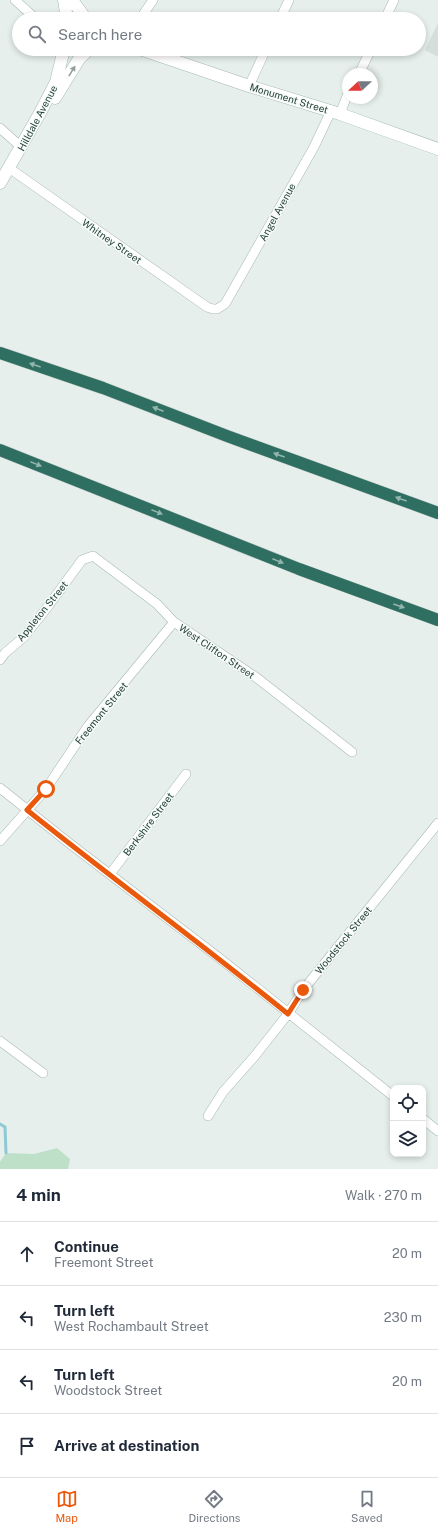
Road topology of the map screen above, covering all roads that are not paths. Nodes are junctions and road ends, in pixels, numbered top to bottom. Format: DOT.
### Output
graph roads {
  1 [pos="15,0"];
  2 [pos="64,0"];
  3 [pos="72,0"];
  4 [pos="153,0"];
  5 [pos="289,0"];
  6 [pos="394,0"];
  7 [pos="28,12"];
  8 [pos="66,12"];
  9 [pos="81,12"];
  10 [pos="145,12"];
  11 [pos="283,12"];
  12 [pos="388,12"];
  13 [pos="63,56"];
  14 [pos="82,56"];
  15 [pos="161,56"];
  16 [pos="263,56"];
  17 [pos="368,56"];
  18 [pos="362,68"];
  19 [pos="249,86"];
  20 [pos="342,102"];
  21 [pos="335,112"];
  22 [pos="40,113"];
  23 [pos="0,128"];
  24 [pos="21,147"];
  25 [pos="438,149"];
  26 [pos="9,168"];
  27 [pos="0,183"];
  28 [pos="217,309"];
  29 [pos="0,353"];
  30 [pos="0,450"];
  31 [pos="438,513"];
  32 [pos="82,560"];
  33 [pos="438,620"];
  34 [pos="174,622"];
  35 [pos="2,654"];
  36 [pos="352,752"];
  37 [pos="186,774"];
  38 [pos="0,788"];
  39 [pos="27,810"];
  40 [pos="438,823"];
  41 [pos="0,841"];
  42 [pos="110,874"];
  43 [pos="288,1014"];
  44 [pos="0,1041"];
  45 [pos="43,1073"];
  46 [pos="390,1094"];
  47 [pos="208,1116"];
  48 [pos="426,1121"];
  49 [pos="438,1131"];
  1 -- 7 [label="street"];
  2 -- 8 [label="main road"];
  3 -- 9 [label="main road"];
  4 -- 10 [label="street"];
  5 -- 11 [label="street"];
  6 -- 12 [label="street"];
  13 -- 22 [label="main road, Hilldale Avenue"];
  22 -- 14 [label="main road, one-way"];
  15 -- 19 [label="main road, Monument Street"];
  16 -- 19 [label="street"];
  17 -- 18 [label="street"];
  19 -- 21 [label="main road, Monument Street"];
  20 -- 21 [label="street, Angel Avenue"];
  21 -- 25 [label="main road, Monument Street"];
  21 -- 28 [label="street, Angel Avenue"];
  22 -- 24 [label="main road, Hilldale Avenue"];
  23 -- 24 [label="street"];
  24 -- 26 [label="main road, Hilldale Avenue"];
  26 -- 27 [label="main road, Hilldale Avenue"];
  26 -- 28 [label="street, Whitney Street"];
  31 -- 29 [label="highway, one-way"];
  30 -- 33 [label="highway, one-way"];
  32 -- 34 [label="street, West Clifton Street"];
  32 -- 35 [label="street, Appleton Street"];
  34 -- 36 [label="street, West Clifton Street"];
  34 -- 39 [label="street, Freemont Street"];
  37 -- 42 [label="street, Berkshire Street"];
  38 -- 39 [label="street"];
  39 -- 41 [label="street, Freemont Street"];
  39 -- 42 [label="street"];
  40 -- 43 [label="street, Woodstock Street"];
  42 -- 43 [label="street"];
  43 -- 46 [label="street"];
  43 -- 47 [label="street, Woodstock Street"];
  44 -- 45 [label="street"];
  48 -- 49 [label="street"];
}
